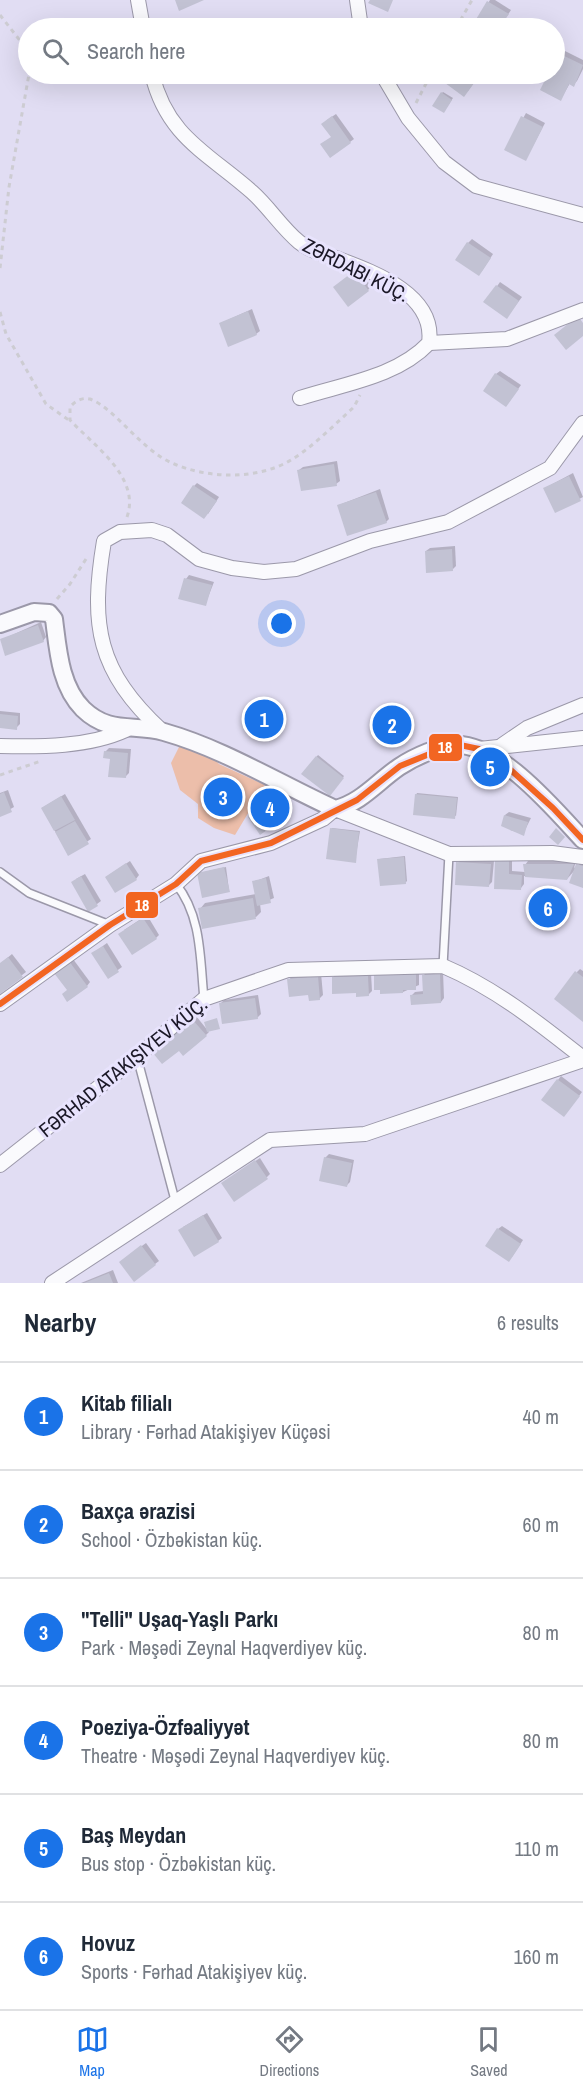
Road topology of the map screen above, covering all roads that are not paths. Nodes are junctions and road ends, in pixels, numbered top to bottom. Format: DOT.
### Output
graph roads {
  1 [pos="138,0"];
  2 [pos="357,0"];
  3 [pos="141,18"];
  4 [pos="358,18"];
  5 [pos="154,84"];
  6 [pos="388,84"];
  7 [pos="583,215"];
  8 [pos="583,310"];
  9 [pos="429,343"];
  10 [pos="300,398"];
  11 [pos="583,423"];
  12 [pos="0,624"];
  13 [pos="583,705"];
  14 [pos="126,730"];
  15 [pos="162,731"];
  16 [pos="583,738"];
  17 [pos="0,746"];
  18 [pos="500,746"];
  19 [pos="479,749"];
  20 [pos="335,809"];
  21 [pos="583,840"];
  22 [pos="449,854"];
  23 [pos="583,857"];
  24 [pos="0,872"];
  25 [pos="176,884"];
  26 [pos="110,925"];
  27 [pos="443,966"];
  28 [pos="204,999"];
  29 [pos="0,1004"];
  30 [pos="137,1057"];
  31 [pos="583,1059"];
  32 [pos="0,1165"];
  33 [pos="175,1200"];
  34 [pos="59,1281"];
  1 -- 3 [label="street"];
  2 -- 4 [label="street"];
  5 -- 9 [label="street, ZƏRDABI KÜÇ."];
  6 -- 7 [label="street"];
  8 -- 9 [label="street"];
  9 -- 10 [label="street"];
  11 -- 15 [label="street"];
  12 -- 14 [label="street"];
  13 -- 18 [label="street"];
  14 -- 15 [label="street"];
  14 -- 17 [label="street"];
  15 -- 20 [label="street"];
  16 -- 18 [label="street"];
  18 -- 19 [label="street"];
  19 -- 20 [label="street"];
  19 -- 21 [label="street"];
  20 -- 22 [label="street"];
  20 -- 25 [label="street"];
  22 -- 23 [label="street"];
  22 -- 27 [label="lane"];
  24 -- 26 [label="lane"];
  25 -- 26 [label="street"];
  25 -- 28 [label="lane"];
  26 -- 29 [label="street"];
  27 -- 28 [label="street, FƏRHAD ATAKIŞIYEV KÜÇ."];
  27 -- 31 [label="street, FƏRHAD ATAKIŞIYEV KÜÇ."];
  28 -- 30 [label="street, FƏRHAD ATAKIŞIYEV KÜÇ."];
  30 -- 32 [label="street, FƏRHAD ATAKIŞIYEV KÜÇ."];
  30 -- 33 [label="lane"];
  31 -- 33 [label="street, FƏRHAD ATAKIŞIYEV KÜÇ."];
  33 -- 34 [label="street, FƏRHAD ATAKIŞIYEV KÜÇ."];
}
